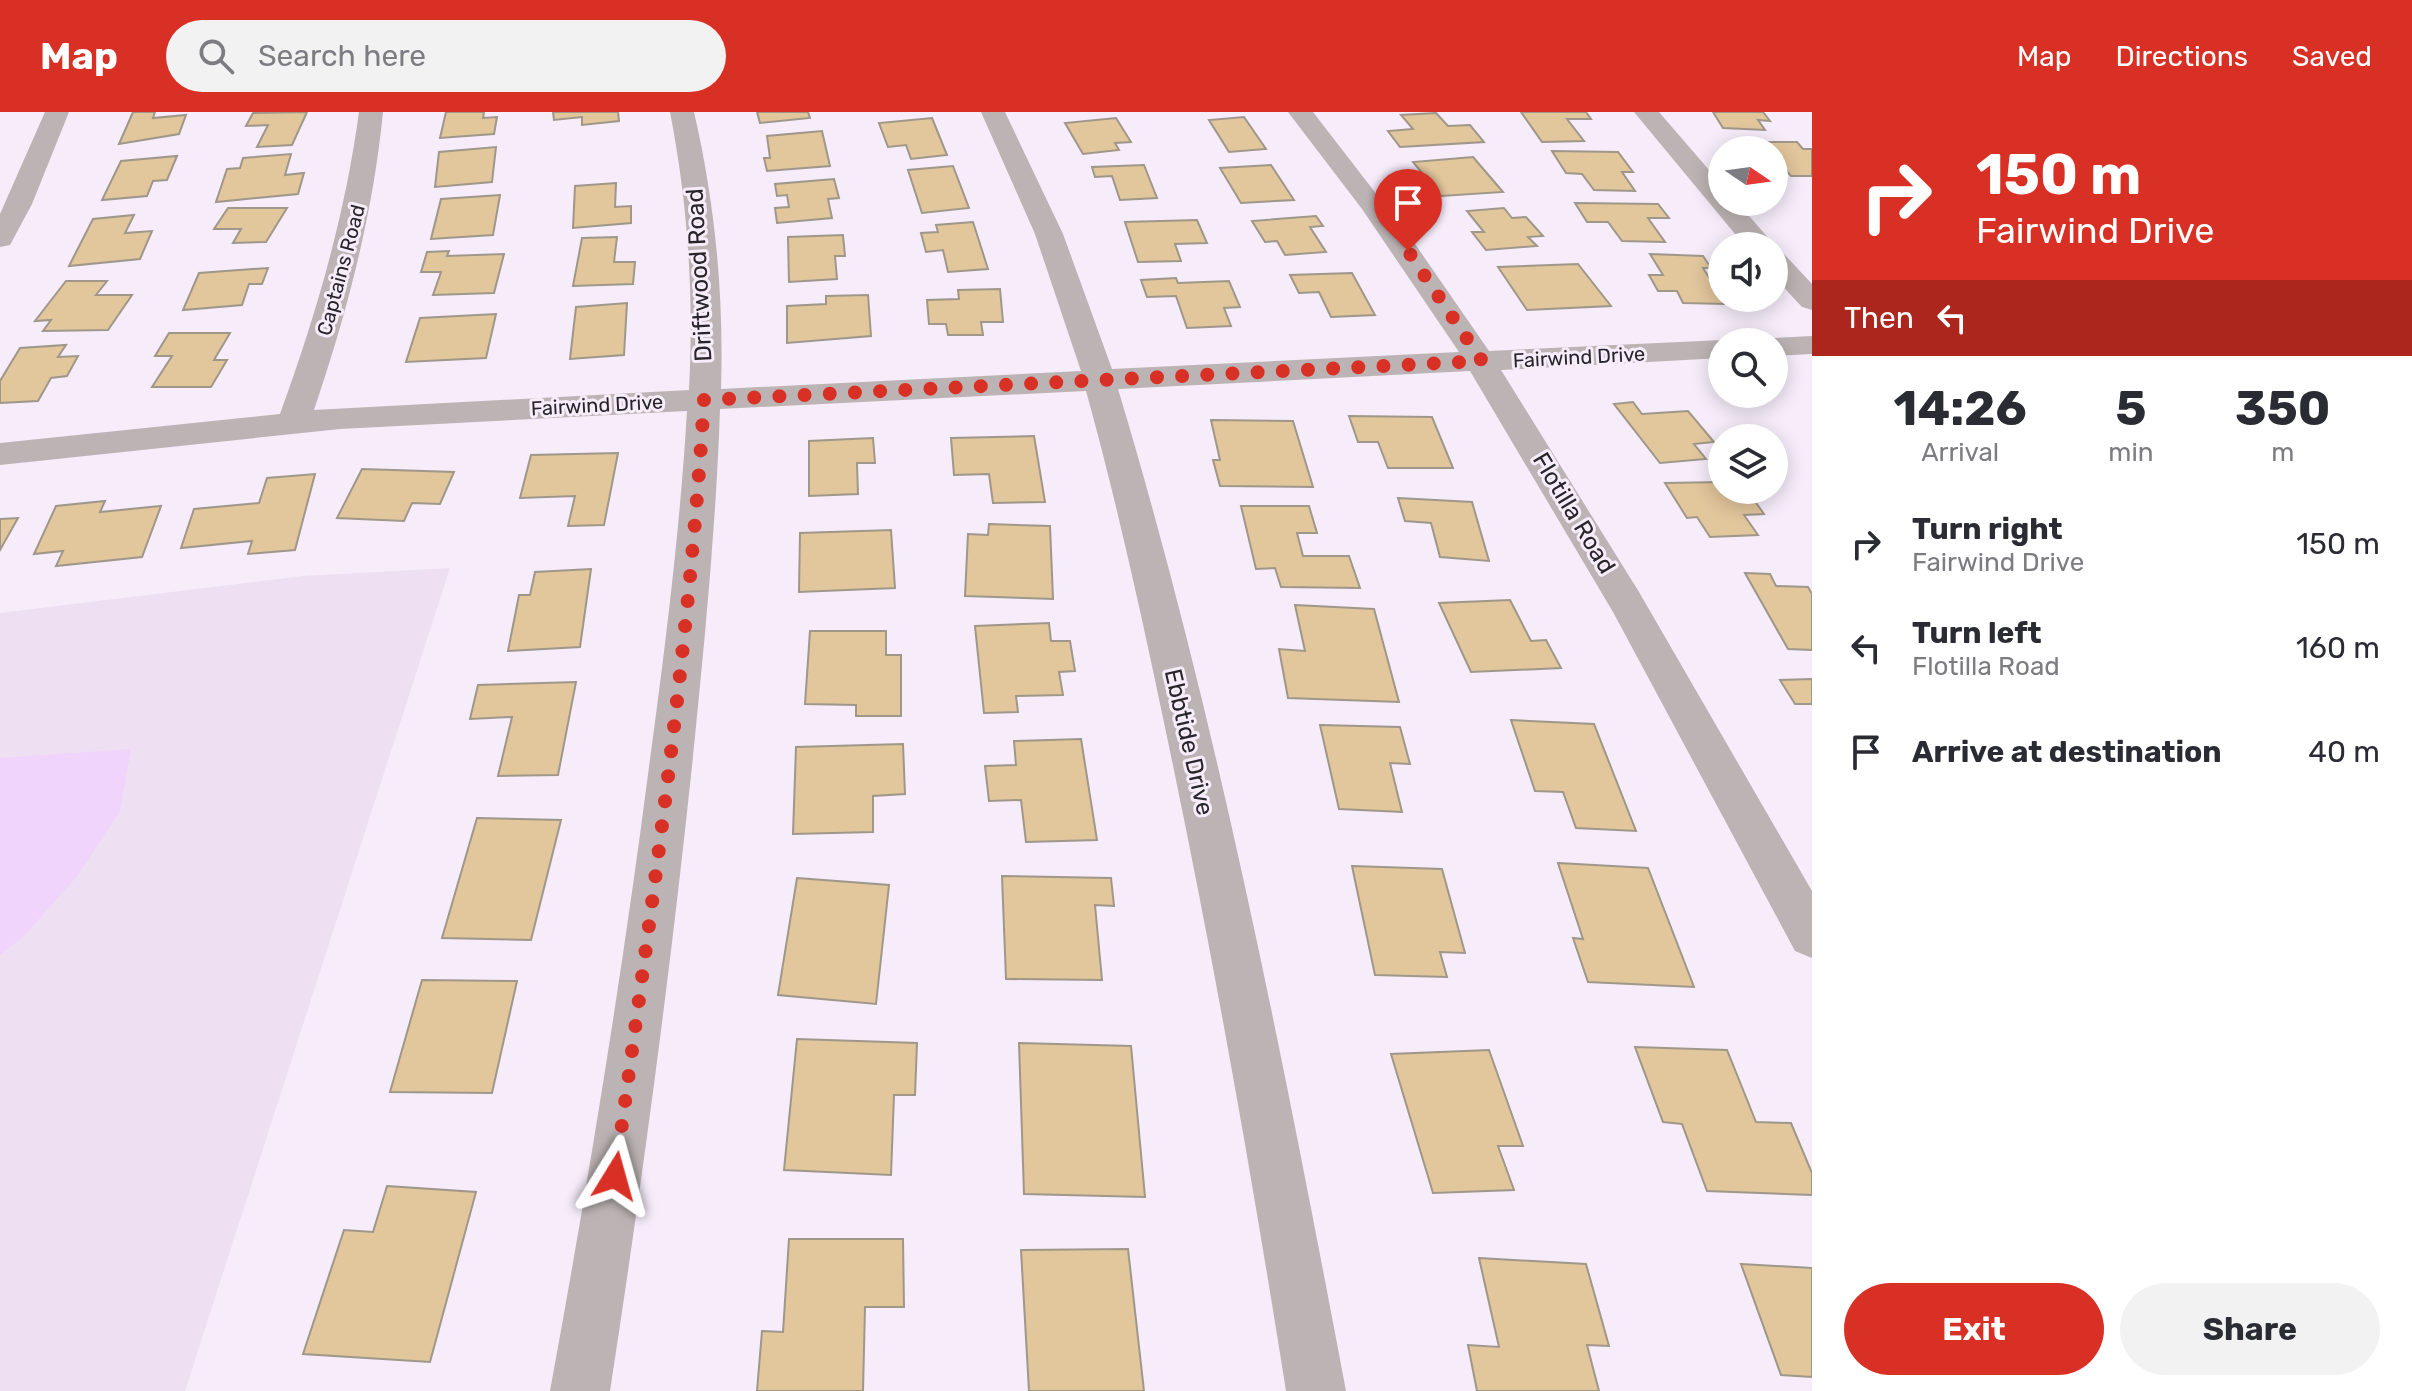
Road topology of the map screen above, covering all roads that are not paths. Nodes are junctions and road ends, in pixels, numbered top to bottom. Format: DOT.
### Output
graph roads {
  1 [pos="57,112"];
  2 [pos="371,112"];
  3 [pos="682,112"];
  4 [pos="993,112"];
  5 [pos="1300,112"];
  6 [pos="1646,112"];
  7 [pos="1748,232"];
  8 [pos="0,239"];
  9 [pos="1788,275"];
  10 [pos="1812,301"];
  11 [pos="1812,345"];
  12 [pos="1788,346"];
  13 [pos="1708,350"];
  14 [pos="1482,361"];
  15 [pos="1099,380"];
  16 [pos="704,400"];
  17 [pos="293,423"];
  18 [pos="0,454"];
  19 [pos="1812,936"];
  20 [pos="580,1391"];
  21 [pos="1316,1391"];
  1 -- 8 [label="street"];
  2 -- 17 [label="street, Captains Road"];
  3 -- 16 [label="street, Driftwood Road"];
  4 -- 15 [label="street, Ebbtide Drive"];
  5 -- 14 [label="street, Flotilla Road"];
  6 -- 7 [label="street"];
  9 -- 10 [label="street"];
  11 -- 12 [label="street"];
  13 -- 14 [label="street, Fairwind Drive"];
  14 -- 15 [label="street, Fairwind Drive"];
  14 -- 19 [label="street, Flotilla Road"];
  15 -- 16 [label="street, Fairwind Drive"];
  15 -- 21 [label="street, Ebbtide Drive"];
  16 -- 17 [label="street, Fairwind Drive"];
  16 -- 20 [label="street, Driftwood Road"];
  17 -- 18 [label="street, Fairwind Drive"];
}
